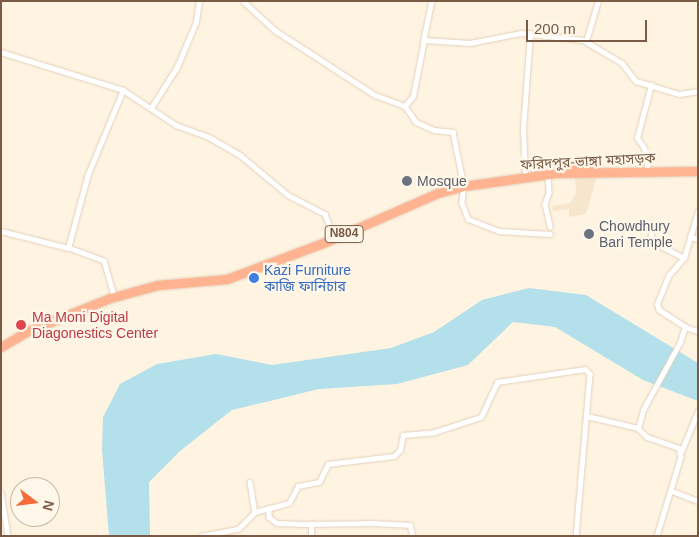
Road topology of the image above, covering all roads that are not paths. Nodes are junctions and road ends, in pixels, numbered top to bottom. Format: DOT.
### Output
graph roads {
  1 [pos="199,1"];
  2 [pos="243,1"];
  3 [pos="432,1"];
  4 [pos="598,1"];
  5 [pos="530,33"];
  6 [pos="424,40"];
  7 [pos="586,41"];
  8 [pos="1,52"];
  9 [pos="651,85"];
  10 [pos="123,90"];
  11 [pos="698,91"];
  12 [pos="405,106"];
  13 [pos="151,108"];
  14 [pos="698,166"];
  15 [pos="647,169"];
  16 [pos="563,170"];
  17 [pos="698,171"];
  18 [pos="525,174"];
  19 [pos="548,174"];
  20 [pos="463,184"];
  21 [pos="698,211"];
  22 [pos="652,224"];
  23 [pos="550,226"];
  24 [pos="1,231"];
  25 [pos="550,234"];
  26 [pos="333,236"];
  27 [pos="690,237"];
  28 [pos="698,239"];
  29 [pos="68,248"];
  30 [pos="684,258"];
  31 [pos="113,295"];
  32 [pos="684,328"];
  33 [pos="698,331"];
  34 [pos="1,341"];
  35 [pos="1,347"];
  36 [pos="698,411"];
  37 [pos="587,416"];
  38 [pos="638,428"];
  39 [pos="680,452"];
  40 [pos="250,482"];
  41 [pos="672,491"];
  42 [pos="1,492"];
  43 [pos="698,501"];
  44 [pos="269,508"];
  45 [pos="255,512"];
  46 [pos="311,524"];
  47 [pos="8,536"];
  48 [pos="201,536"];
  49 [pos="311,536"];
  50 [pos="413,536"];
  51 [pos="576,536"];
  52 [pos="658,536"];
  1 -- 13 [label="street"];
  2 -- 12 [label="street"];
  3 -- 6 [label="street"];
  4 -- 7 [label="street"];
  5 -- 6 [label="street"];
  5 -- 7 [label="street"];
  5 -- 18 [label="street"];
  6 -- 12 [label="street"];
  7 -- 9 [label="street"];
  8 -- 10 [label="street"];
  9 -- 11 [label="street"];
  9 -- 15 [label="street"];
  10 -- 13 [label="street"];
  10 -- 29 [label="street"];
  12 -- 20 [label="street"];
  13 -- 26 [label="street"];
  14 -- 15 [label="highway, ফরিদপুর-ভাঙ্গা মহাসড়ক / N804"];
  15 -- 16 [label="highway, ফরিদপুর-ভাঙ্গা মহাসড়ক / N804"];
  15 -- 17 [label="highway, ফরিদপুর-ভাঙ্গা মহাসড়ক / N804"];
  16 -- 18 [label="highway, ফরিদপুর-ভাঙ্গা মহাসড়ক / N804"];
  16 -- 19 [label="highway, ফরিদপুর-ভাঙ্গা মহাসড়ক / N804"];
  18 -- 19 [label="highway, ফরিদপুর-ভাঙ্গা মহাসড়ক / N804"];
  18 -- 20 [label="highway, ফরিদপুর-ভাঙ্গা মহাসড়ক / N804"];
  19 -- 23 [label="street"];
  20 -- 25 [label="street"];
  20 -- 26 [label="highway, ফরিদপুর-ভাঙ্গা মহাসড়ক / N804"];
  21 -- 27 [label="street"];
  22 -- 30 [label="street"];
  24 -- 29 [label="street"];
  26 -- 31 [label="highway, ফরিদপুর-ভাঙ্গা মহাসড়ক / N804"];
  27 -- 28 [label="street"];
  27 -- 30 [label="street"];
  29 -- 31 [label="street"];
  30 -- 32 [label="street"];
  31 -- 34 [label="highway, ফরিদপুর-ভাঙ্গা মহাসড়ক / N804"];
  31 -- 35 [label="highway, ফরিদপুর-ভাঙ্গা মহাসড়ক / N804"];
  32 -- 33 [label="street"];
  32 -- 38 [label="street"];
  36 -- 39 [label="street"];
  37 -- 38 [label="street"];
  37 -- 44 [label="street"];
  37 -- 51 [label="street"];
  38 -- 39 [label="street"];
  39 -- 41 [label="street"];
  40 -- 45 [label="street"];
  41 -- 43 [label="street"];
  41 -- 52 [label="street"];
  42 -- 47 [label="street"];
  44 -- 45 [label="street"];
  44 -- 46 [label="street"];
  45 -- 48 [label="street"];
  46 -- 49 [label="street"];
  46 -- 50 [label="street"];
}
